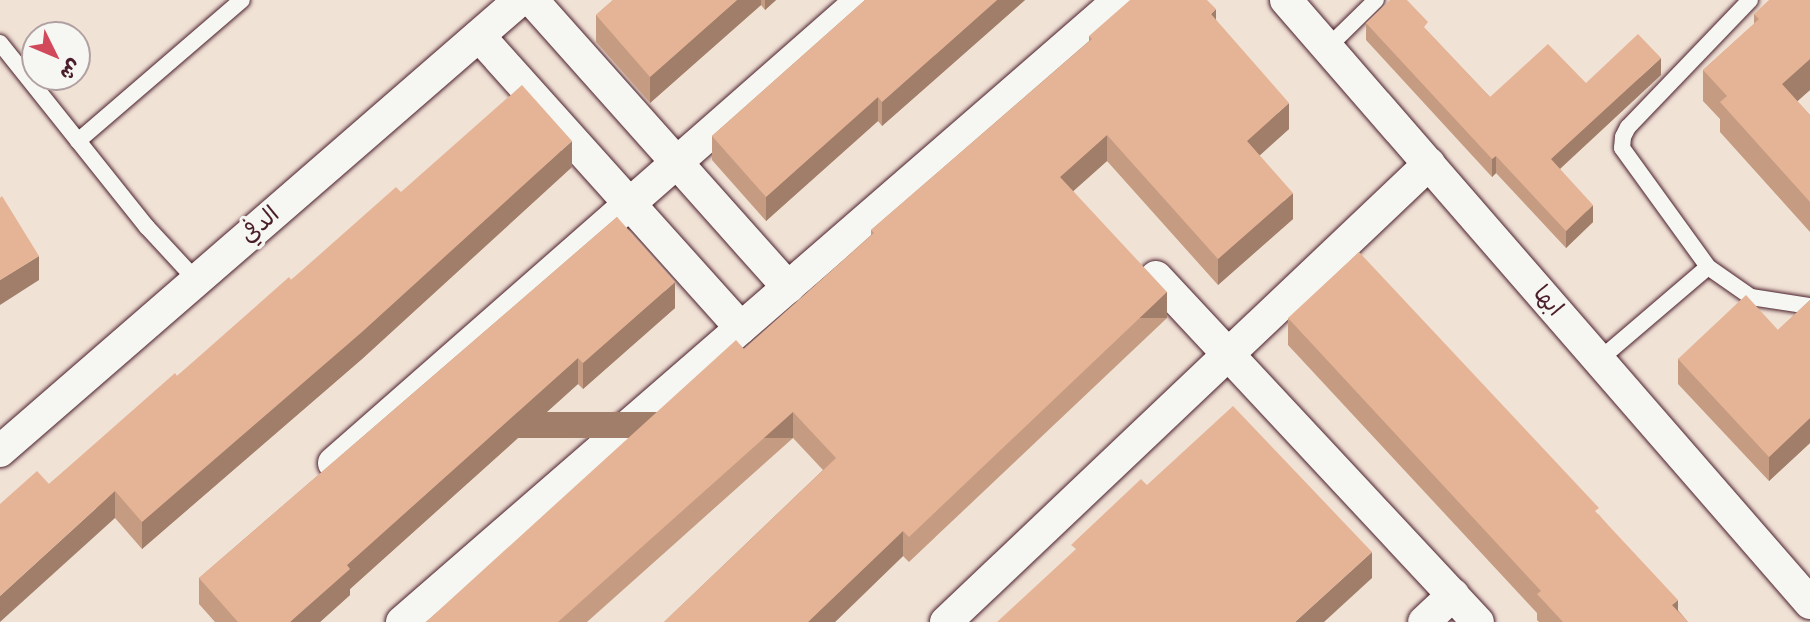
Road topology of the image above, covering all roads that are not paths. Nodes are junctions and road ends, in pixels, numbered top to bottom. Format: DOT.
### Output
graph roads {
  1 [pos="242,0"];
  2 [pos="520,0"];
  3 [pos="532,0"];
  4 [pos="862,0"];
  5 [pos="1119,0"];
  6 [pos="1286,0"];
  7 [pos="1377,0"];
  8 [pos="1750,0"];
  9 [pos="479,36"];
  10 [pos="0,43"];
  11 [pos="1328,47"];
  12 [pos="78,141"];
  13 [pos="676,162"];
  14 [pos="1429,164"];
  15 [pos="629,204"];
  16 [pos="1708,267"];
  17 [pos="1156,277"];
  18 [pos="196,280"];
  19 [pos="788,287"];
  20 [pos="1810,306"];
  21 [pos="741,328"];
  22 [pos="1228,355"];
  23 [pos="1599,360"];
  24 [pos="0,451"];
  25 [pos="310,483"];
  26 [pos="1805,587"];
  27 [pos="1452,595"];
  28 [pos="402,622"];
  29 [pos="946,622"];
  30 [pos="1424,622"];
  31 [pos="1478,622"];
  1 -- 12 [label="lane"];
  2 -- 9 [label="street, الدفي"];
  3 -- 13 [label="street"];
  4 -- 13 [label="street"];
  5 -- 19 [label="street"];
  6 -- 11 [label="street, ابها"];
  7 -- 11 [label="lane"];
  8 -- 16 [label="lane"];
  9 -- 15 [label="street"];
  9 -- 18 [label="street, الدفي"];
  10 -- 12 [label="lane"];
  11 -- 14 [label="street, ابها"];
  12 -- 18 [label="lane"];
  13 -- 15 [label="street"];
  13 -- 19 [label="street"];
  14 -- 22 [label="street"];
  14 -- 23 [label="street, ابها"];
  15 -- 21 [label="street"];
  15 -- 25 [label="street"];
  16 -- 20 [label="lane"];
  16 -- 23 [label="lane"];
  17 -- 22 [label="street"];
  18 -- 24 [label="street, الدفي"];
  19 -- 21 [label="street"];
  21 -- 28 [label="street"];
  22 -- 27 [label="street"];
  22 -- 29 [label="street"];
  23 -- 26 [label="street, ابها"];
  27 -- 30 [label="street"];
  27 -- 31 [label="street"];
}
